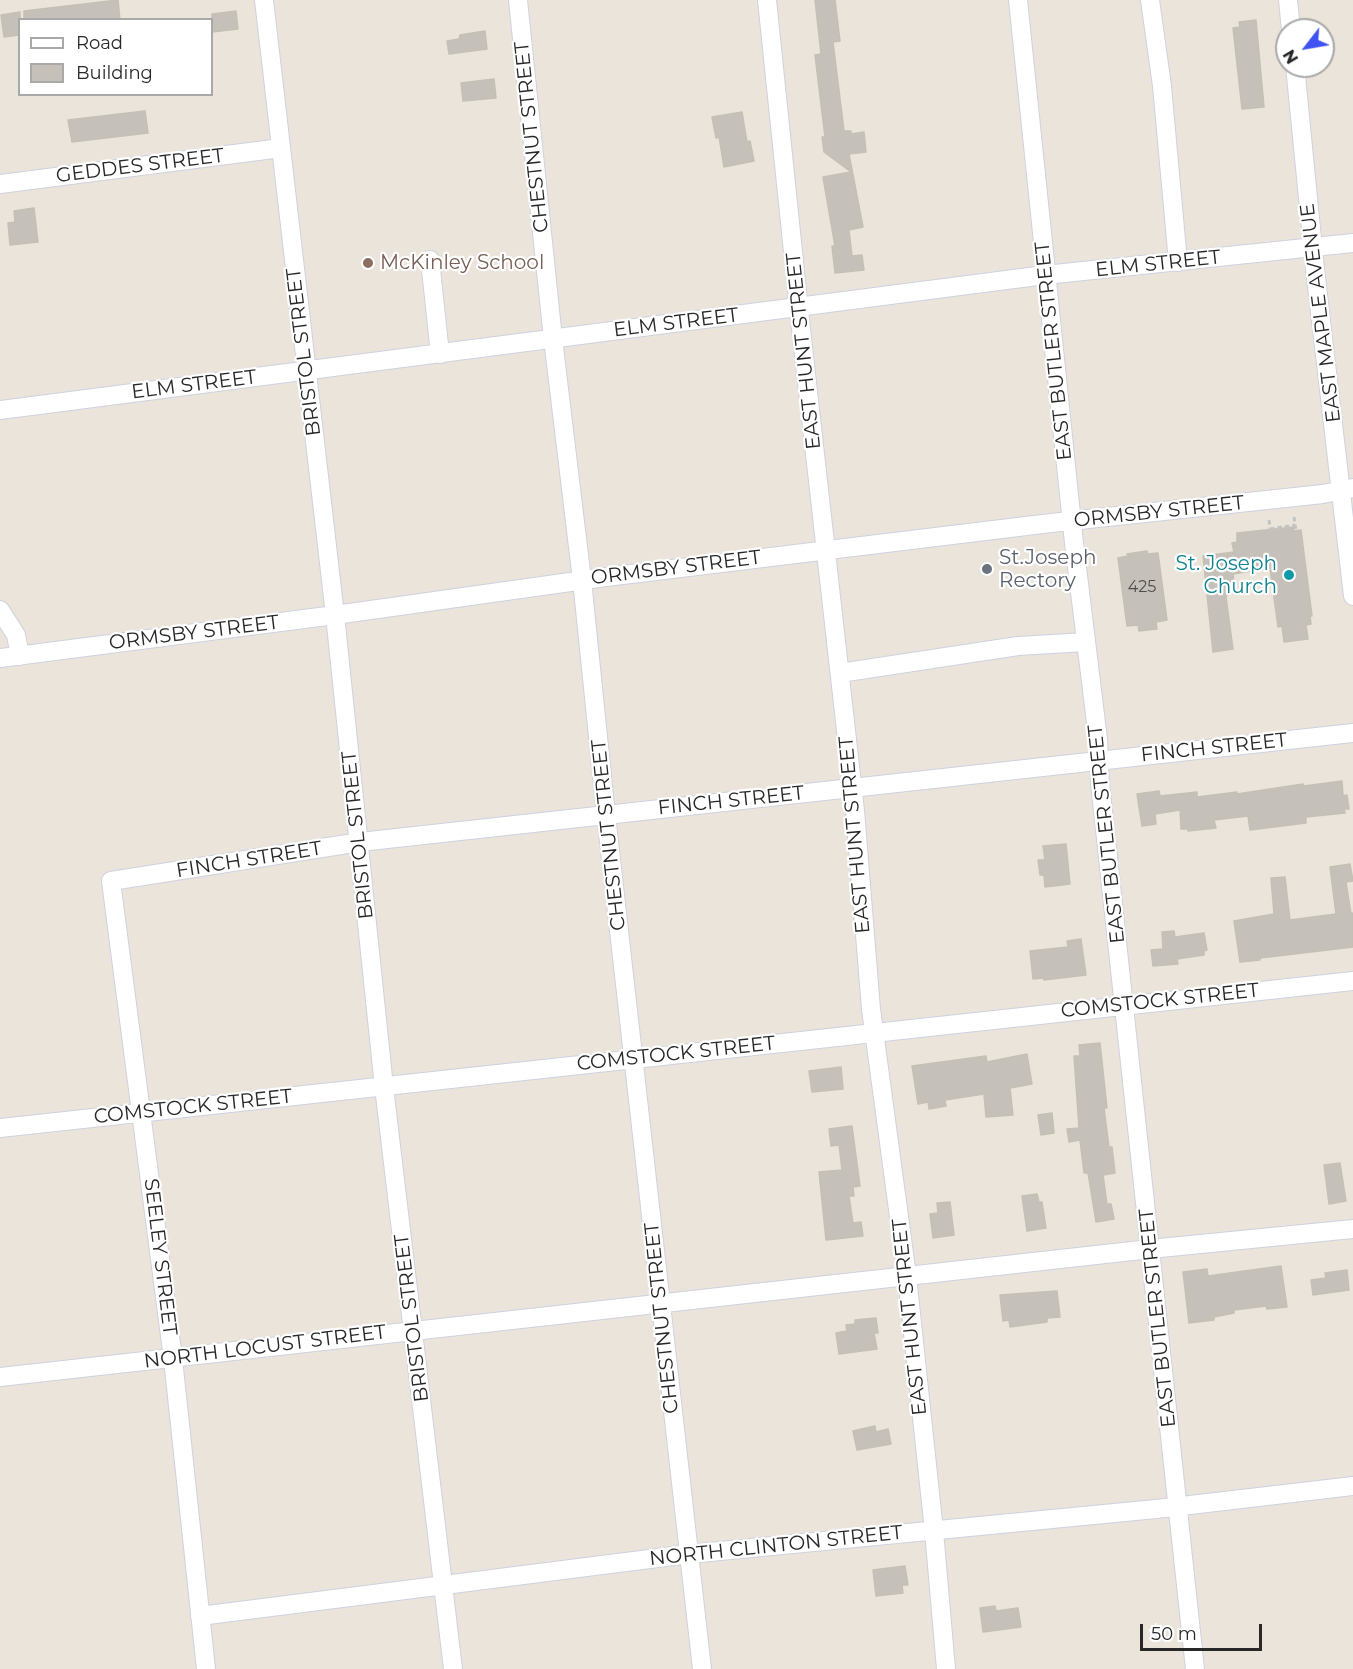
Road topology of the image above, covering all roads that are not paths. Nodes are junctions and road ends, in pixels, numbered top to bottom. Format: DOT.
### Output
graph roads {
  1 [pos="264,0"];
  2 [pos="518,0"];
  3 [pos="767,0"];
  4 [pos="1018,0"];
  5 [pos="1150,0"];
  6 [pos="1288,0"];
  7 [pos="1290,18"];
  8 [pos="1295,78"];
  9 [pos="281,148"];
  10 [pos="0,184"];
  11 [pos="1353,243"];
  12 [pos="1314,248"];
  13 [pos="430,260"];
  14 [pos="1178,262"];
  15 [pos="1046,275"];
  16 [pos="799,306"];
  17 [pos="554,339"];
  18 [pos="440,354"];
  19 [pos="306,370"];
  20 [pos="0,410"];
  21 [pos="1347,490"];
  22 [pos="1072,521"];
  23 [pos="825,551"];
  24 [pos="582,580"];
  25 [pos="1353,596"];
  26 [pos="0,610"];
  27 [pos="335,615"];
  28 [pos="1086,642"];
  29 [pos="20,656"];
  30 [pos="0,658"];
  31 [pos="840,673"];
  32 [pos="1353,733"];
  33 [pos="1099,761"];
  34 [pos="851,788"];
  35 [pos="606,815"];
  36 [pos="360,842"];
  37 [pos="111,881"];
  38 [pos="1353,981"];
  39 [pos="1125,1005"];
  40 [pos="874,1032"];
  41 [pos="634,1059"];
  42 [pos="384,1087"];
  43 [pos="142,1112"];
  44 [pos="0,1128"];
  45 [pos="1353,1229"];
  46 [pos="1150,1249"];
  47 [pos="908,1276"];
  48 [pos="661,1304"];
  49 [pos="413,1330"];
  50 [pos="173,1359"];
  51 [pos="0,1377"];
  52 [pos="1353,1486"];
  53 [pos="1179,1507"];
  54 [pos="934,1531"];
  55 [pos="689,1554"];
  56 [pos="443,1585"];
  57 [pos="200,1616"];
  58 [pos="206,1669"];
  59 [pos="453,1669"];
  60 [pos="702,1669"];
  61 [pos="946,1669"];
  62 [pos="1195,1669"];
  1 -- 9 [label="street, BRISTOL STREET"];
  2 -- 17 [label="street, CHESTNUT STREET"];
  3 -- 16 [label="street, EAST HUNT STREET"];
  4 -- 15 [label="street, EAST BUTLER STREET"];
  5 -- 14 [label="street"];
  6 -- 7 [label="street"];
  8 -- 12 [label="street, EAST MAPLE AVENUE"];
  9 -- 10 [label="street, GEDDES STREET"];
  9 -- 19 [label="street, BRISTOL STREET"];
  11 -- 12 [label="street, ELM STREET"];
  12 -- 14 [label="street, ELM STREET"];
  12 -- 21 [label="street, EAST MAPLE AVENUE"];
  13 -- 18 [label="street"];
  14 -- 15 [label="street, ELM STREET"];
  15 -- 16 [label="street, ELM STREET"];
  15 -- 22 [label="street, EAST BUTLER STREET"];
  16 -- 17 [label="street, ELM STREET"];
  16 -- 23 [label="street, EAST HUNT STREET"];
  17 -- 18 [label="street, ELM STREET"];
  17 -- 24 [label="street, CHESTNUT STREET"];
  18 -- 19 [label="street, ELM STREET"];
  19 -- 20 [label="street, ELM STREET"];
  19 -- 27 [label="street, BRISTOL STREET"];
  21 -- 22 [label="street, ORMSBY STREET"];
  21 -- 25 [label="street, EAST MAPLE AVENUE"];
  22 -- 23 [label="street, ORMSBY STREET"];
  22 -- 28 [label="street, EAST BUTLER STREET"];
  23 -- 24 [label="street, ORMSBY STREET"];
  23 -- 31 [label="street, EAST HUNT STREET"];
  24 -- 27 [label="street, ORMSBY STREET"];
  24 -- 35 [label="street, CHESTNUT STREET"];
  26 -- 29 [label="street"];
  27 -- 29 [label="street, ORMSBY STREET"];
  27 -- 36 [label="street, BRISTOL STREET"];
  28 -- 31 [label="street"];
  28 -- 33 [label="street, EAST BUTLER STREET"];
  29 -- 30 [label="street, ORMSBY STREET"];
  31 -- 34 [label="street, EAST HUNT STREET"];
  32 -- 33 [label="street, FINCH STREET"];
  33 -- 34 [label="street, FINCH STREET"];
  33 -- 39 [label="street, EAST BUTLER STREET"];
  34 -- 35 [label="street, FINCH STREET"];
  34 -- 40 [label="street, EAST HUNT STREET"];
  35 -- 36 [label="street, FINCH STREET"];
  35 -- 41 [label="street, CHESTNUT STREET"];
  36 -- 37 [label="street, FINCH STREET"];
  36 -- 42 [label="street, BRISTOL STREET"];
  37 -- 43 [label="street, SEELEY STREET"];
  38 -- 39 [label="street, COMSTOCK STREET"];
  39 -- 40 [label="street, COMSTOCK STREET"];
  39 -- 46 [label="street, EAST BUTLER STREET"];
  40 -- 41 [label="street, COMSTOCK STREET"];
  40 -- 47 [label="street, EAST HUNT STREET"];
  41 -- 42 [label="street, COMSTOCK STREET"];
  41 -- 48 [label="street, CHESTNUT STREET"];
  42 -- 43 [label="street, COMSTOCK STREET"];
  42 -- 49 [label="street, BRISTOL STREET"];
  43 -- 44 [label="street, COMSTOCK STREET"];
  43 -- 50 [label="street, SEELEY STREET"];
  45 -- 46 [label="street, NORTH LOCUST STREET"];
  46 -- 47 [label="street, NORTH LOCUST STREET"];
  46 -- 53 [label="street, EAST BUTLER STREET"];
  47 -- 48 [label="street, NORTH LOCUST STREET"];
  47 -- 54 [label="street, EAST HUNT STREET"];
  48 -- 49 [label="street, NORTH LOCUST STREET"];
  48 -- 55 [label="street, CHESTNUT STREET"];
  49 -- 50 [label="street, NORTH LOCUST STREET"];
  49 -- 56 [label="street, BRISTOL STREET"];
  50 -- 51 [label="street, NORTH LOCUST STREET"];
  50 -- 57 [label="street, SEELEY STREET"];
  52 -- 53 [label="street, NORTH CLINTON STREET"];
  53 -- 54 [label="street, NORTH CLINTON STREET"];
  53 -- 62 [label="street, EAST BUTLER STREET"];
  54 -- 55 [label="street, NORTH CLINTON STREET"];
  54 -- 61 [label="street, EAST HUNT STREET"];
  55 -- 56 [label="street, NORTH CLINTON STREET"];
  55 -- 60 [label="street, CHESTNUT STREET"];
  56 -- 57 [label="street, NORTH CLINTON STREET"];
  56 -- 59 [label="street, BRISTOL STREET"];
  57 -- 58 [label="street, SEELEY STREET"];
}
